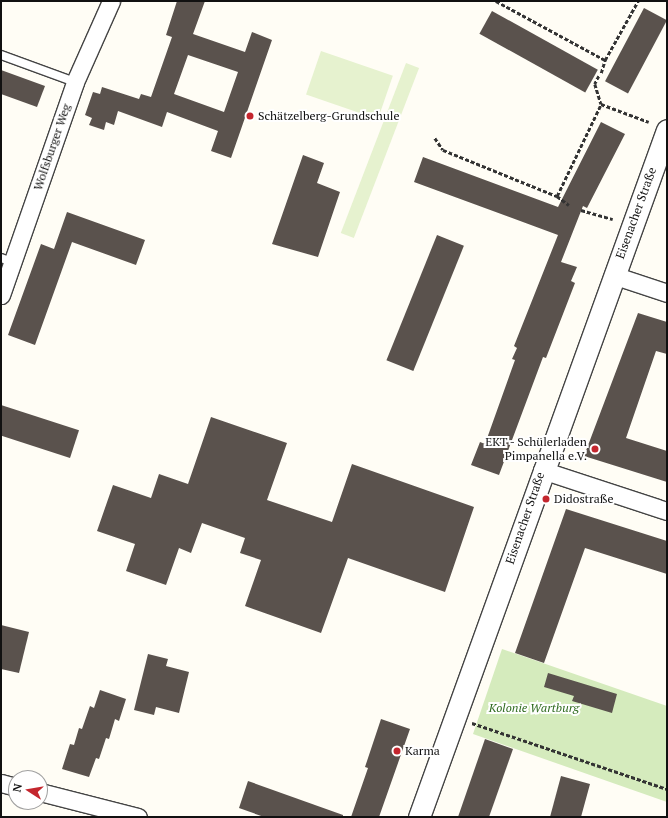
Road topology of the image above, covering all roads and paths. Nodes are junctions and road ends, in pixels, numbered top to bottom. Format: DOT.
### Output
graph roads {
  1 [pos="111,1"];
  2 [pos="496,1"];
  3 [pos="638,1"];
  4 [pos="1,55"];
  5 [pos="605,60"];
  6 [pos="601,73"];
  7 [pos="599,76"];
  8 [pos="75,82"];
  9 [pos="601,104"];
  10 [pos="658,126"];
  11 [pos="435,138"];
  12 [pos="557,196"];
  13 [pos="569,206"];
  14 [pos="581,210"];
  15 [pos="613,219"];
  16 [pos="7,260"];
  17 [pos="613,275"];
  18 [pos="667,292"];
  19 [pos="1,295"];
  20 [pos="542,470"];
  21 [pos="667,511"];
  22 [pos="470,722"];
  23 [pos="667,789"];
  24 [pos="48,794"];
  25 [pos="138,817"];
  26 [pos="419,817"];
  1 -- 8 [label="street, Wolfsburger Weg"];
  2 -- 5 [label="path"];
  3 -- 5 [label="path"];
  4 -- 8 [label="lane"];
  5 -- 6 [label="path"];
  7 -- 9 [label="path"];
  8 -- 16 [label="street, Wolfsburger Weg"];
  9 -- 10 [label="path"];
  9 -- 12 [label="path"];
  10 -- 17 [label="street, Eisenacher Straße"];
  11 -- 12 [label="path"];
  12 -- 13 [label="path"];
  14 -- 15 [label="path"];
  16 -- 19 [label="street, Wolfsburger Weg"];
  17 -- 18 [label="street"];
  17 -- 20 [label="street, Eisenacher Straße"];
  20 -- 21 [label="street"];
  20 -- 26 [label="street, Eisenacher Straße"];
  22 -- 23 [label="path"];
  24 -- 25 [label="street"];
}
